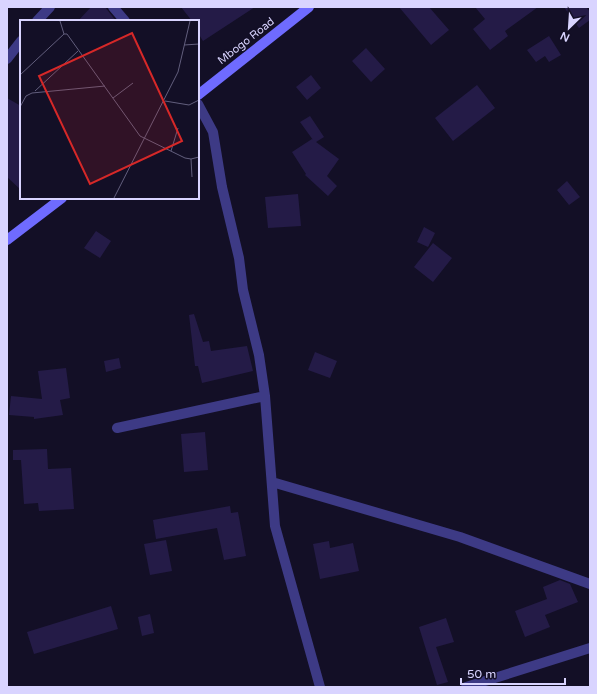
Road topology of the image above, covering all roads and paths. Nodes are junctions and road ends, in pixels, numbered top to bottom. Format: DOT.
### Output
graph roads {
  1 [pos="50,7"];
  2 [pos="113,7"];
  3 [pos="309,7"];
  4 [pos="38,20"];
  5 [pos="124,20"];
  6 [pos="20,42"];
  7 [pos="7,59"];
  8 [pos="199,94"];
  9 [pos="199,106"];
  10 [pos="61,199"];
  11 [pos="7,240"];
  12 [pos="265,396"];
  13 [pos="117,428"];
  14 [pos="272,482"];
  15 [pos="590,584"];
  16 [pos="590,648"];
  17 [pos="320,687"];
  18 [pos="466,687"];
  1 -- 4 [label="street"];
  2 -- 5 [label="street"];
  3 -- 8 [label="main road, Mbogo Road"];
  6 -- 7 [label="street"];
  9 -- 12 [label="street"];
  10 -- 11 [label="main road"];
  12 -- 13 [label="street"];
  12 -- 14 [label="street"];
  14 -- 15 [label="street"];
  14 -- 17 [label="street"];
  16 -- 18 [label="street"];
}
